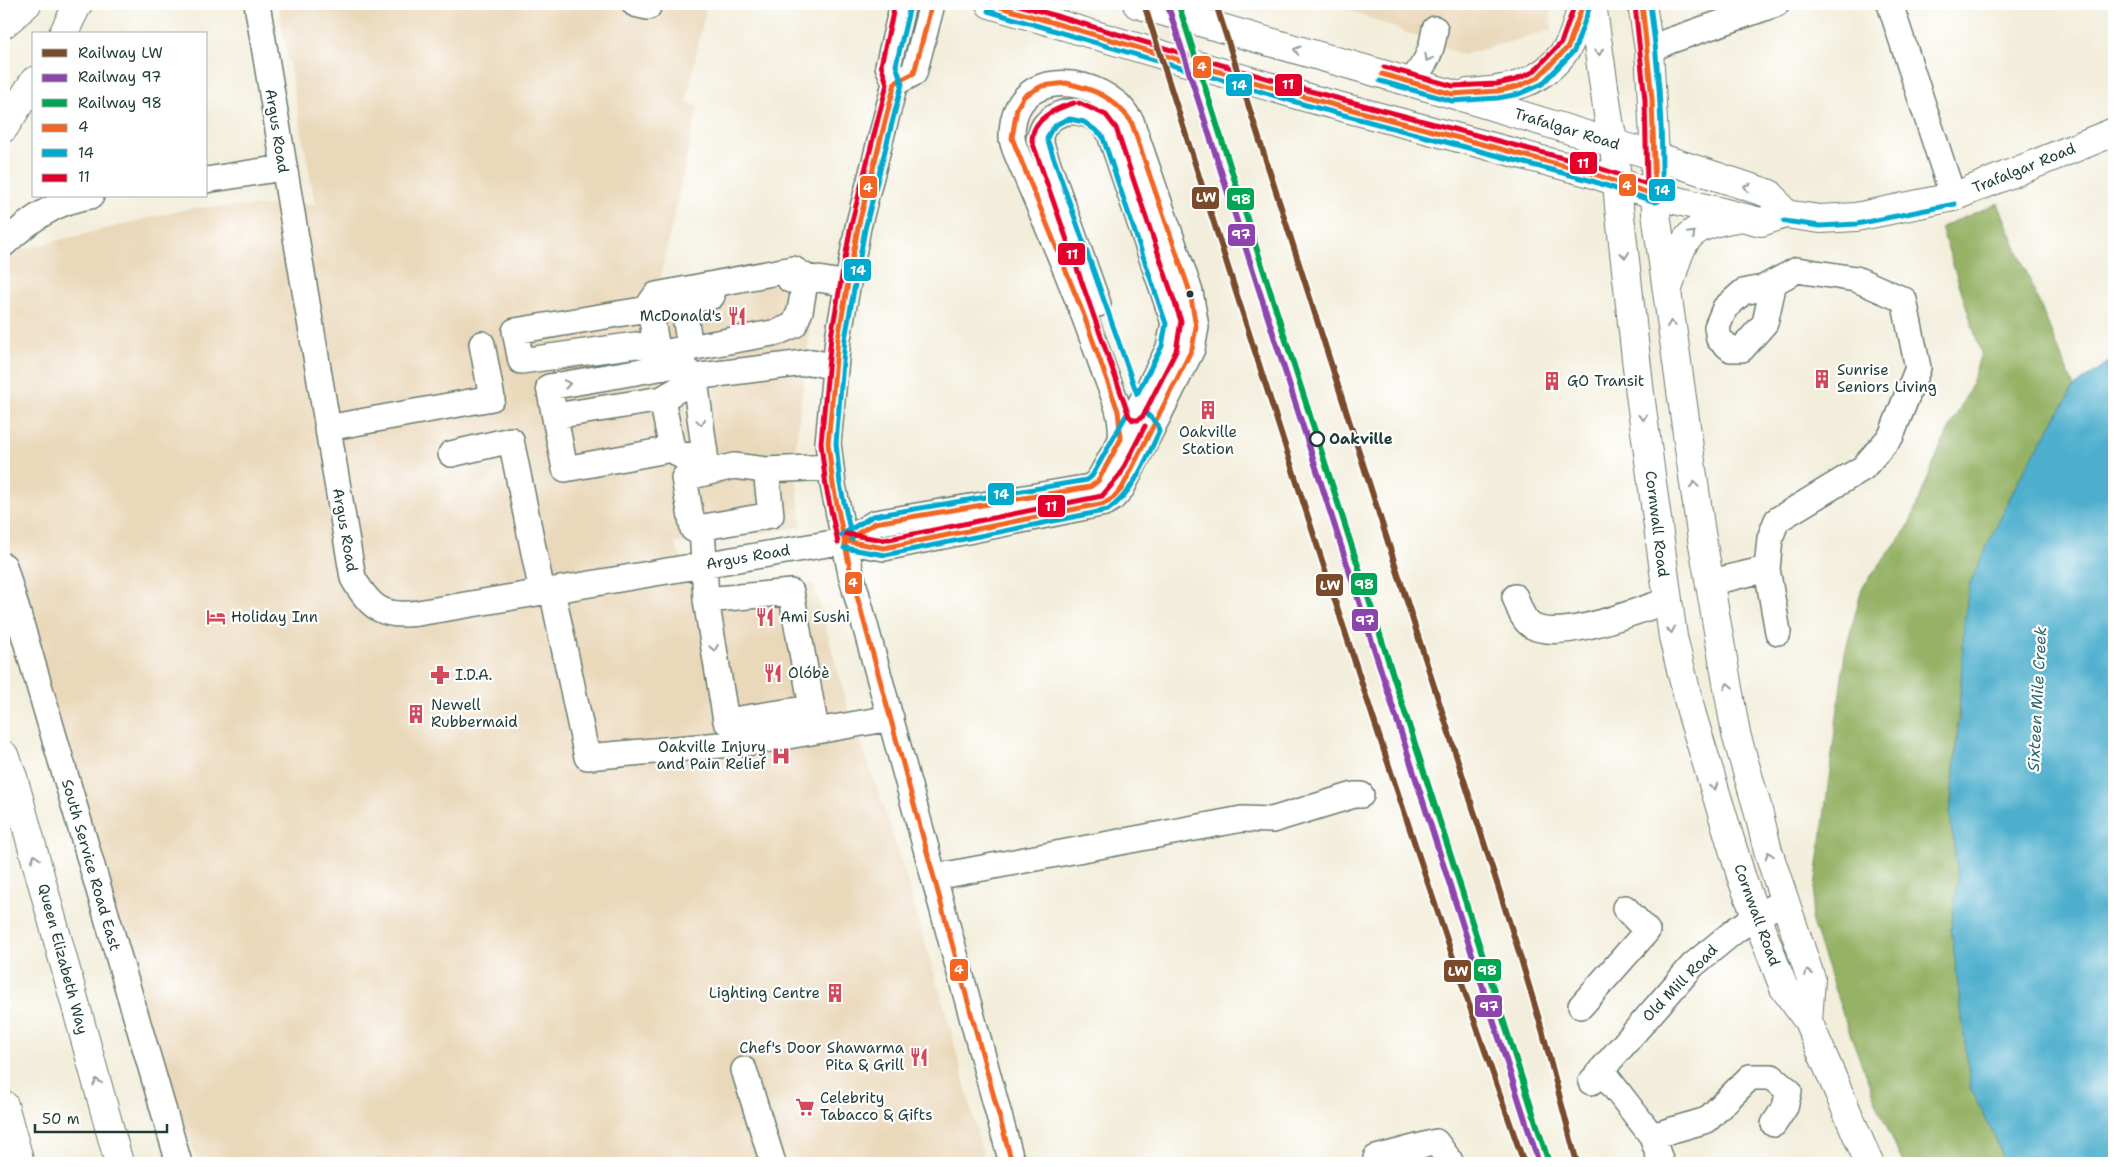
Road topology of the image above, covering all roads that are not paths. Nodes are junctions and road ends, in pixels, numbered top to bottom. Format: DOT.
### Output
graph roads {
  1 [pos="27,4"];
  2 [pos="78,4"];
  3 [pos="256,4"];
  4 [pos="635,4"];
  5 [pos="650,4"];
  6 [pos="903,4"];
  7 [pos="932,4"];
  8 [pos="990,4"];
  9 [pos="1137,4"];
  10 [pos="1583,4"];
  11 [pos="1592,4"];
  12 [pos="1642,4"];
  13 [pos="1776,4"];
  14 [pos="1890,4"];
  15 [pos="4,24"];
  16 [pos="1435,29"];
  17 [pos="64,32"];
  18 [pos="1649,50"];
  19 [pos="1411,82"];
  20 [pos="895,83"];
  21 [pos="32,84"];
  22 [pos="1452,94"];
  23 [pos="4,128"];
  24 [pos="2114,132"];
  25 [pos="1614,144"];
  26 [pos="1655,156"];
  27 [pos="283,168"];
  28 [pos="208,180"];
  29 [pos="1617,182"];
  30 [pos="1655,195"];
  31 [pos="1953,197"];
  32 [pos="78,198"];
  33 [pos="1785,214"];
  34 [pos="1739,217"];
  35 [pos="4,244"];
  36 [pos="806,277"];
  37 [pos="1774,282"];
  38 [pos="848,284"];
  39 [pos="1666,295"];
  40 [pos="683,302"];
  41 [pos="650,309"];
  42 [pos="482,344"];
  43 [pos="658,348"];
  44 [pos="690,348"];
  45 [pos="835,367"];
  46 [pos="695,380"];
  47 [pos="662,399"];
  48 [pos="555,416"];
  49 [pos="1144,421"];
  50 [pos="327,428"];
  51 [pos="1121,439"];
  52 [pos="672,449"];
  53 [pos="451,454"];
  54 [pos="831,467"];
  55 [pos="766,470"];
  56 [pos="702,527"];
  57 [pos="845,541"];
  58 [pos="704,565"];
  59 [pos="4,566"];
  60 [pos="1767,569"];
  61 [pos="1709,586"];
  62 [pos="547,591"];
  63 [pos="1514,597"];
  64 [pos="706,600"];
  65 [pos="1667,601"];
  66 [pos="1778,632"];
  67 [pos="891,718"];
  68 [pos="814,720"];
  69 [pos="4,739"];
  70 [pos="9,766"];
  71 [pos="1361,795"];
  72 [pos="935,877"];
  73 [pos="1783,901"];
  74 [pos="1625,908"];
  75 [pos="1756,918"];
  76 [pos="1581,1006"];
  77 [pos="1808,1021"];
  78 [pos="744,1070"];
  79 [pos="4,1105"];
  80 [pos="1774,1124"];
  81 [pos="1652,1136"];
  82 [pos="1376,1158"];
  83 [pos="20,1163"];
  84 [pos="119,1163"];
  85 [pos="179,1163"];
  86 [pos="773,1163"];
  87 [pos="1012,1163"];
  88 [pos="1448,1163"];
  89 [pos="1661,1163"];
  90 [pos="1869,1163"];
  1 -- 15 [label="main road"];
  2 -- 17 [label="main road"];
  3 -- 27 [label="street, Argus Road"];
  4 -- 5 [label="street"];
  6 -- 20 [label="street"];
  7 -- 20 [label="street"];
  8 -- 29 [label="main road, Trafalgar Road"];
  19 -- 9 [label="main road, Trafalgar Road, one-way"];
  10 -- 22 [label="main road"];
  11 -- 25 [label="main road, Cornwall Road, one-way"];
  12 -- 18 [label="main road, Cornwall Road"];
  13 -- 18 [label="street"];
  14 -- 31 [label="street"];
  16 -- 19 [label="street, one-way"];
  18 -- 26 [label="main road, Cornwall Road"];
  19 -- 22 [label="main road, Trafalgar Road"];
  20 -- 38 [label="street"];
  21 -- 23 [label="main road"];
  22 -- 25 [label="main road, Trafalgar Road"];
  24 -- 31 [label="main road, Trafalgar Road"];
  25 -- 26 [label="main road, Trafalgar Road"];
  25 -- 29 [label="main road, Cornwall Road"];
  26 -- 30 [label="main road, Cornwall Road"];
  33 -- 26 [label="main road, Trafalgar Road, one-way"];
  27 -- 28 [label="street"];
  27 -- 50 [label="street, Argus Road"];
  29 -- 30 [label="main road, Trafalgar Road"];
  29 -- 65 [label="main road, Cornwall Road, one-way"];
  30 -- 34 [label="main road, Trafalgar Road"];
  30 -- 39 [label="main road, Cornwall Road"];
  31 -- 33 [label="main road, Trafalgar Road"];
  32 -- 35 [label="street"];
  33 -- 34 [label="main road, Trafalgar Road"];
  39 -- 34 [label="main road, one-way"];
  36 -- 38 [label="street"];
  36 -- 40 [label="street"];
  36 -- 41 [label="street"];
  36 -- 44 [label="street"];
  37 -- 60 [label="street"];
  38 -- 45 [label="street"];
  61 -- 39 [label="main road, Cornwall Road, one-way"];
  40 -- 41 [label="street"];
  40 -- 44 [label="street"];
  41 -- 43 [label="street"];
  41 -- 43 [label="street"];
  42 -- 50 [label="street"];
  43 -- 44 [label="street"];
  45 -- 46 [label="street"];
  45 -- 54 [label="street"];
  46 -- 47 [label="street"];
  48 -- 46 [label="street, one-way"];
  46 -- 52 [label="street, one-way"];
  47 -- 48 [label="street"];
  47 -- 52 [label="street"];
  48 -- 52 [label="street"];
  49 -- 49 [label="street"];
  49 -- 51 [label="street"];
  49 -- 51 [label="street"];
  49 -- 57 [label="street"];
  50 -- 62 [label="street, Argus Road"];
  51 -- 57 [label="street"];
  53 -- 62 [label="street"];
  54 -- 55 [label="street"];
  54 -- 57 [label="street"];
  55 -- 56 [label="street"];
  55 -- 56 [label="street"];
  56 -- 58 [label="street"];
  57 -- 58 [label="street, Argus Road"];
  57 -- 67 [label="street"];
  58 -- 62 [label="street, Argus Road"];
  58 -- 64 [label="street"];
  59 -- 85 [label="street, South Service Road East"];
  60 -- 61 [label="street"];
  60 -- 66 [label="street"];
  61 -- 65 [label="main road"];
  73 -- 61 [label="main road, Cornwall Road, one-way"];
  62 -- 68 [label="street"];
  63 -- 65 [label="street"];
  64 -- 68 [label="street, one-way"];
  64 -- 68 [label="street"];
  65 -- 75 [label="main road, Cornwall Road, one-way"];
  67 -- 68 [label="street"];
  67 -- 72 [label="street"];
  69 -- 70 [label="main road, Queen Elizabeth Way"];
  84 -- 70 [label="main road, Queen Elizabeth Way, one-way"];
  71 -- 72 [label="street"];
  72 -- 87 [label="street"];
  73 -- 75 [label="street, Old Mill Road"];
  77 -- 73 [label="main road, Cornwall Road, one-way"];
  74 -- 76 [label="street"];
  75 -- 77 [label="main road, Cornwall Road"];
  75 -- 81 [label="street, Old Mill Road"];
  77 -- 90 [label="main road, Cornwall Road"];
  78 -- 86 [label="street"];
  79 -- 83 [label="main road"];
  80 -- 81 [label="street"];
  81 -- 89 [label="street"];
  82 -- 88 [label="street"];
}
